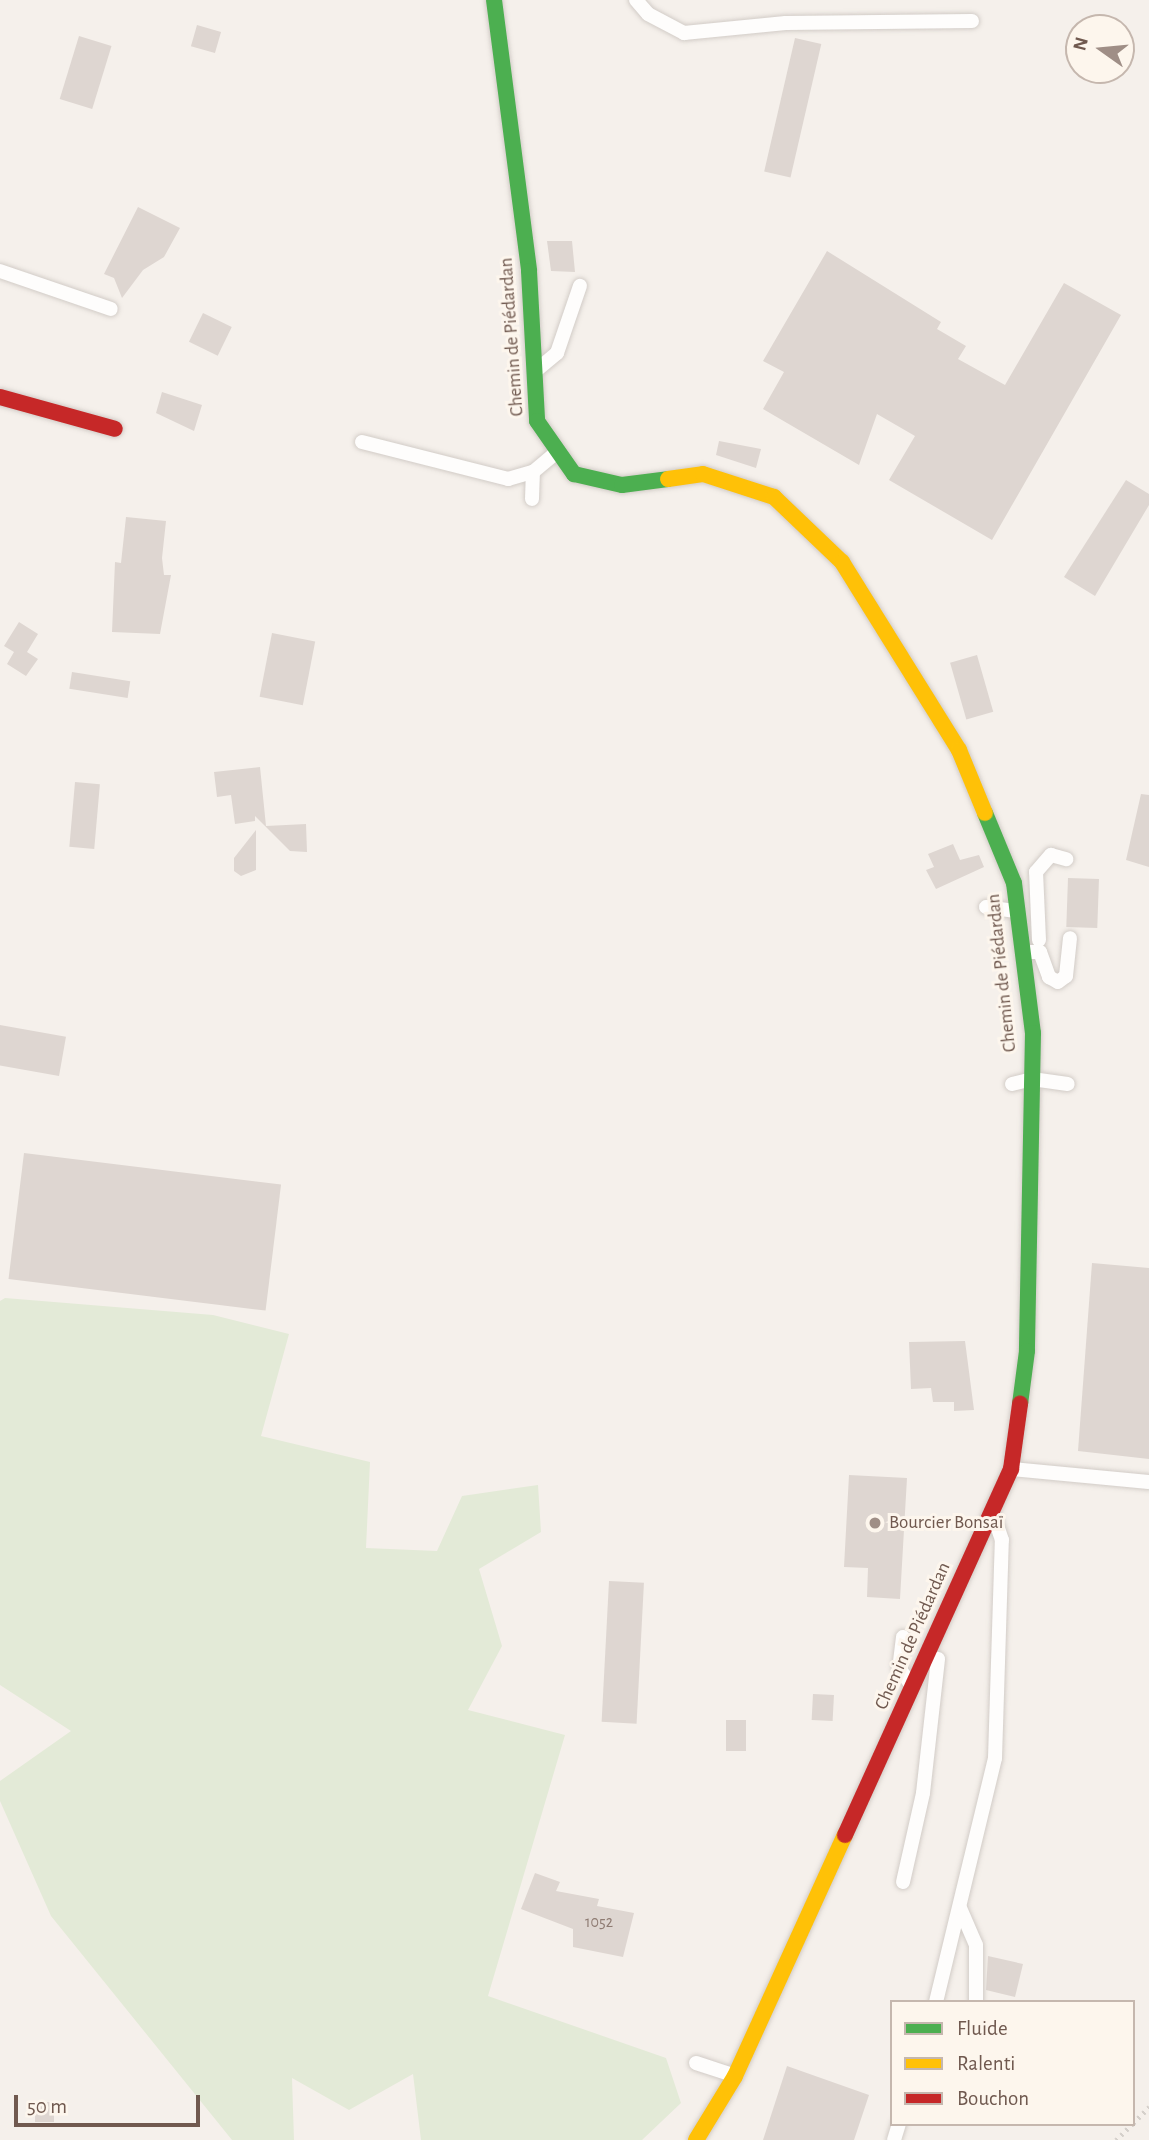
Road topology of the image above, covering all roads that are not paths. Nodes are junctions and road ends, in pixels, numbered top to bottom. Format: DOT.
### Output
graph roads {
  1 [pos="494,0"];
  2 [pos="636,0"];
  3 [pos="972,21"];
  4 [pos="0,271"];
  5 [pos="580,286"];
  6 [pos="111,309"];
  7 [pos="534,372"];
  8 [pos="0,397"];
  9 [pos="115,429"];
  10 [pos="362,442"];
  11 [pos="558,451"];
  12 [pos="533,472"];
  13 [pos="533,499"];
  14 [pos="1066,859"];
  15 [pos="986,906"];
  16 [pos="1017,911"];
  17 [pos="1070,938"];
  18 [pos="1023,952"];
  19 [pos="1040,952"];
  20 [pos="1032,1079"];
  21 [pos="1012,1084"];
  22 [pos="1068,1084"];
  23 [pos="994,1460"];
  24 [pos="1011,1469"];
  25 [pos="1149,1482"];
  26 [pos="992,1512"];
  27 [pos="903,1637"];
  28 [pos="936,1637"];
  29 [pos="914,1687"];
  30 [pos="903,1882"];
  31 [pos="960,1908"];
  32 [pos="937,2000"];
  33 [pos="976,2000"];
  34 [pos="696,2063"];
  35 [pos="734,2076"];
  36 [pos="696,2140"];
  1 -- 7 [label="street, Chemin de Piédardan"];
  2 -- 3 [label="lane"];
  4 -- 6 [label="lane"];
  5 -- 7 [label="lane"];
  7 -- 11 [label="street, Chemin de Piédardan"];
  8 -- 9 [label="street"];
  10 -- 12 [label="lane"];
  11 -- 12 [label="lane"];
  11 -- 16 [label="street, Chemin de Piédardan"];
  12 -- 13 [label="lane"];
  14 -- 19 [label="lane"];
  15 -- 16 [label="lane"];
  16 -- 18 [label="street, Chemin de Piédardan"];
  17 -- 19 [label="lane"];
  18 -- 19 [label="lane"];
  18 -- 20 [label="street, Chemin de Piédardan"];
  20 -- 21 [label="lane"];
  20 -- 22 [label="lane"];
  20 -- 24 [label="street, Chemin de Piédardan"];
  23 -- 24 [label="lane"];
  24 -- 25 [label="lane"];
  24 -- 26 [label="street, Chemin de Piédardan"];
  26 -- 28 [label="street, Chemin de Piédardan"];
  26 -- 31 [label="lane"];
  27 -- 29 [label="lane"];
  28 -- 29 [label="street, Chemin de Piédardan"];
  28 -- 30 [label="lane"];
  29 -- 35 [label="street, Chemin de Piédardan"];
  31 -- 32 [label="lane"];
  31 -- 33 [label="lane"];
  34 -- 35 [label="lane"];
  35 -- 36 [label="street, Chemin de Piédardan"];
}
